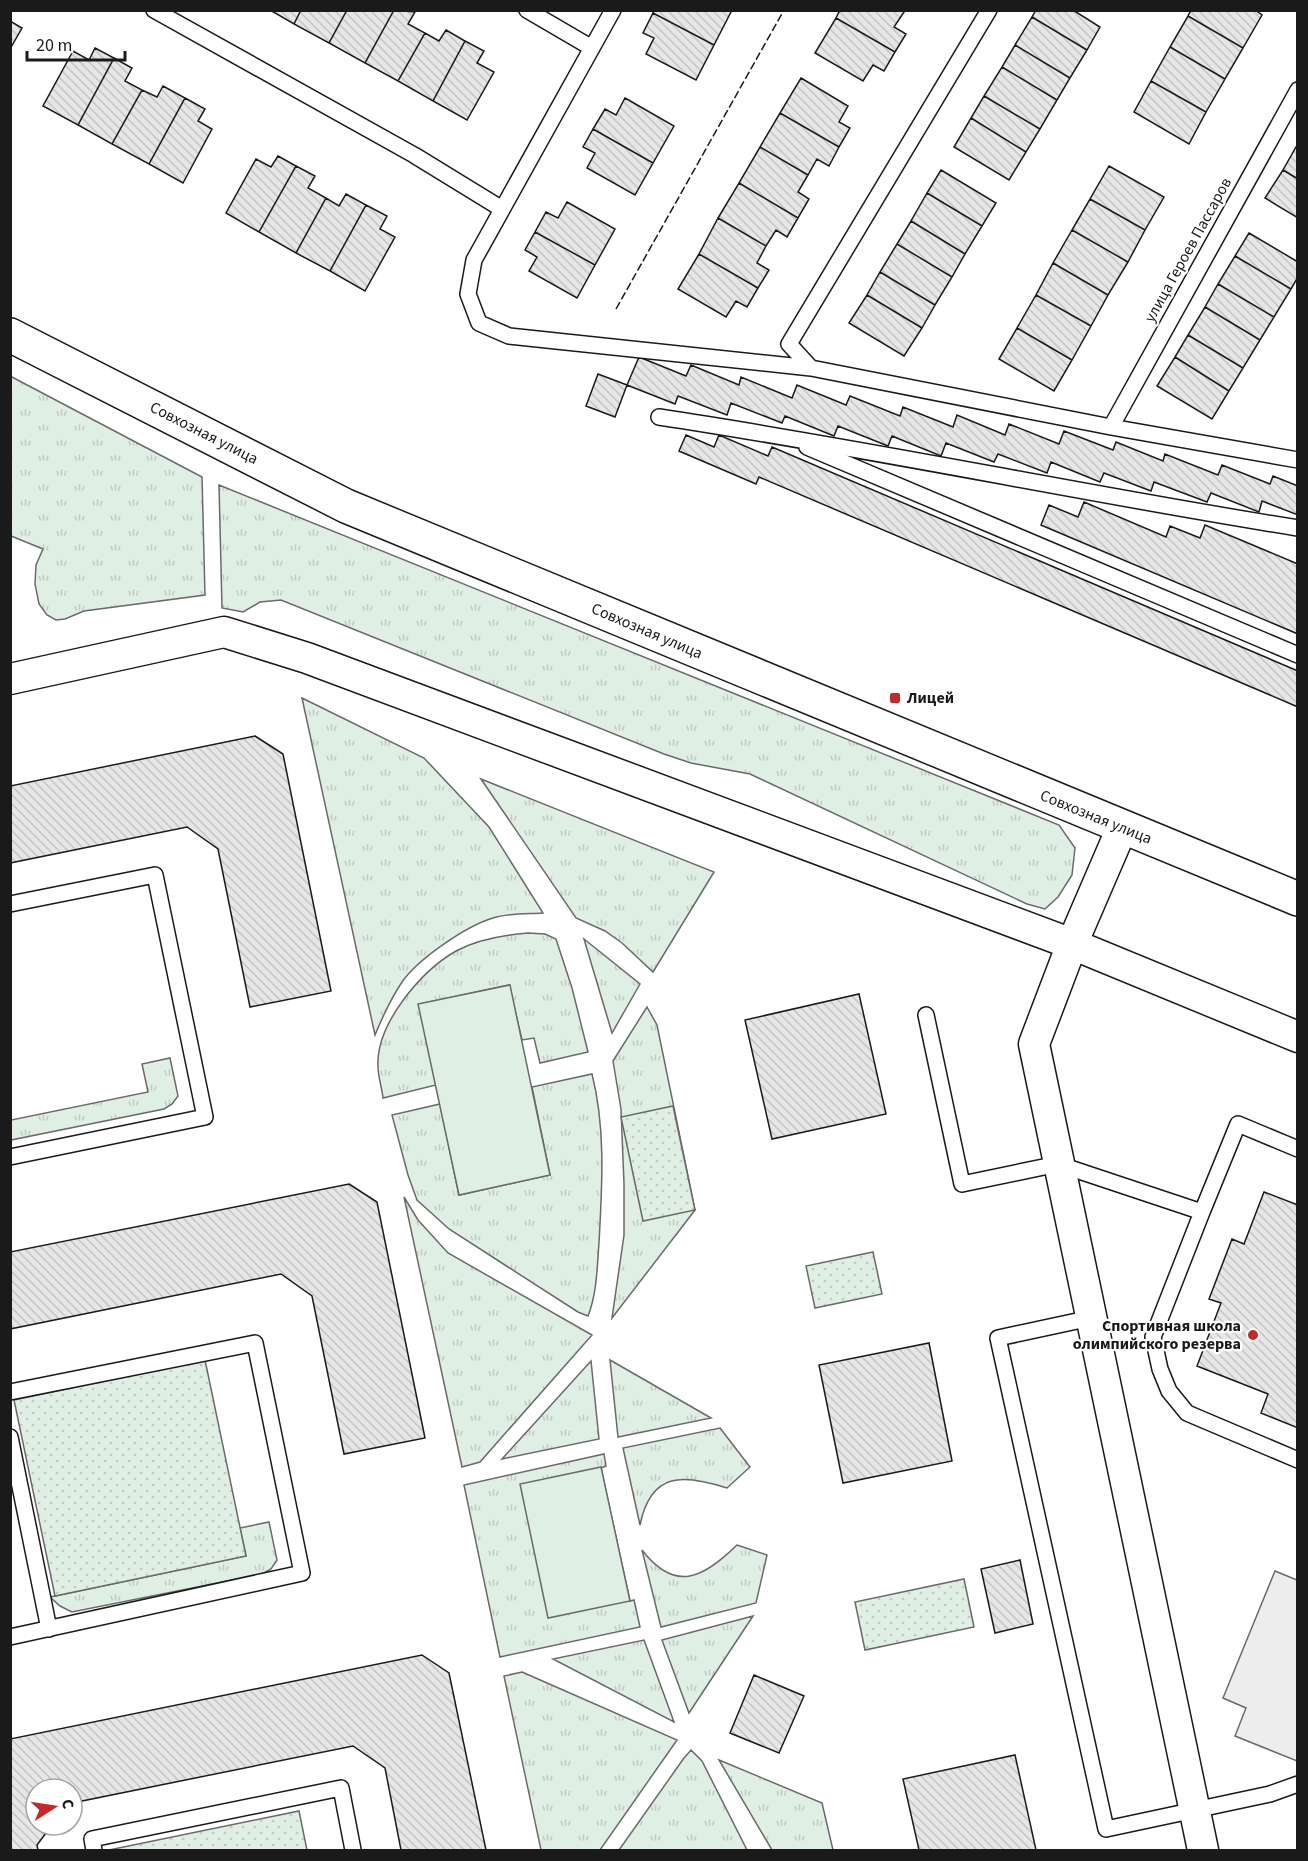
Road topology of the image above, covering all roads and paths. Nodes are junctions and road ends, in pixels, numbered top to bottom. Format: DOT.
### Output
graph roads {
  1 [pos="154,10"];
  2 [pos="527,10"];
  3 [pos="613,10"];
  4 [pos="989,10"];
  5 [pos="592,48"];
  6 [pos="1298,90"];
  7 [pos="502,209"];
  8 [pos="10,334"];
  9 [pos="811,368"];
  10 [pos="659,417"];
  11 [pos="1110,427"];
  12 [pos="780,435"];
  13 [pos="1298,460"];
  14 [pos="1298,528"];
  15 [pos="1298,655"];
  16 [pos="10,679"];
  17 [pos="1122,828"];
  18 [pos="1298,899"];
  19 [pos="10,904"];
  20 [pos="1072,944"];
  21 [pos="927,1015"];
  22 [pos="1298,1037"];
  23 [pos="1298,1149"];
  24 [pos="10,1157"];
  25 [pos="1058,1164"];
  26 [pos="1202,1212"];
  27 [pos="1091,1318"];
  28 [pos="10,1392"];
  29 [pos="10,1437"];
  30 [pos="1298,1460"];
  31 [pos="49,1629"];
  32 [pos="10,1637"];
  33 [pos="1298,1784"];
  34 [pos="1194,1810"];
  35 [pos="94,1851"];
  36 [pos="353,1851"];
  37 [pos="1203,1851"];
  1 -- 7 [label="lane"];
  2 -- 5 [label="lane"];
  3 -- 5 [label="lane"];
  4 -- 9 [label="lane"];
  5 -- 7 [label="lane"];
  6 -- 11 [label="lane, улица Героев Пассаров"];
  7 -- 9 [label="lane"];
  8 -- 17 [label="main road, Совхозная улица"];
  9 -- 11 [label="lane"];
  10 -- 12 [label="lane"];
  11 -- 13 [label="lane"];
  12 -- 14 [label="lane"];
  12 -- 15 [label="lane"];
  16 -- 20 [label="street"];
  17 -- 18 [label="main road, Совхозная улица"];
  17 -- 20 [label="street"];
  19 -- 24 [label="lane"];
  20 -- 22 [label="street"];
  20 -- 25 [label="street"];
  21 -- 25 [label="lane"];
  23 -- 26 [label="lane"];
  25 -- 26 [label="lane"];
  25 -- 27 [label="street"];
  26 -- 30 [label="lane"];
  27 -- 34 [label="street"];
  27 -- 34 [label="lane"];
  28 -- 31 [label="lane"];
  29 -- 31 [label="lane"];
  31 -- 32 [label="lane"];
  33 -- 34 [label="lane"];
  34 -- 37 [label="street"];
  35 -- 36 [label="lane"];
}
